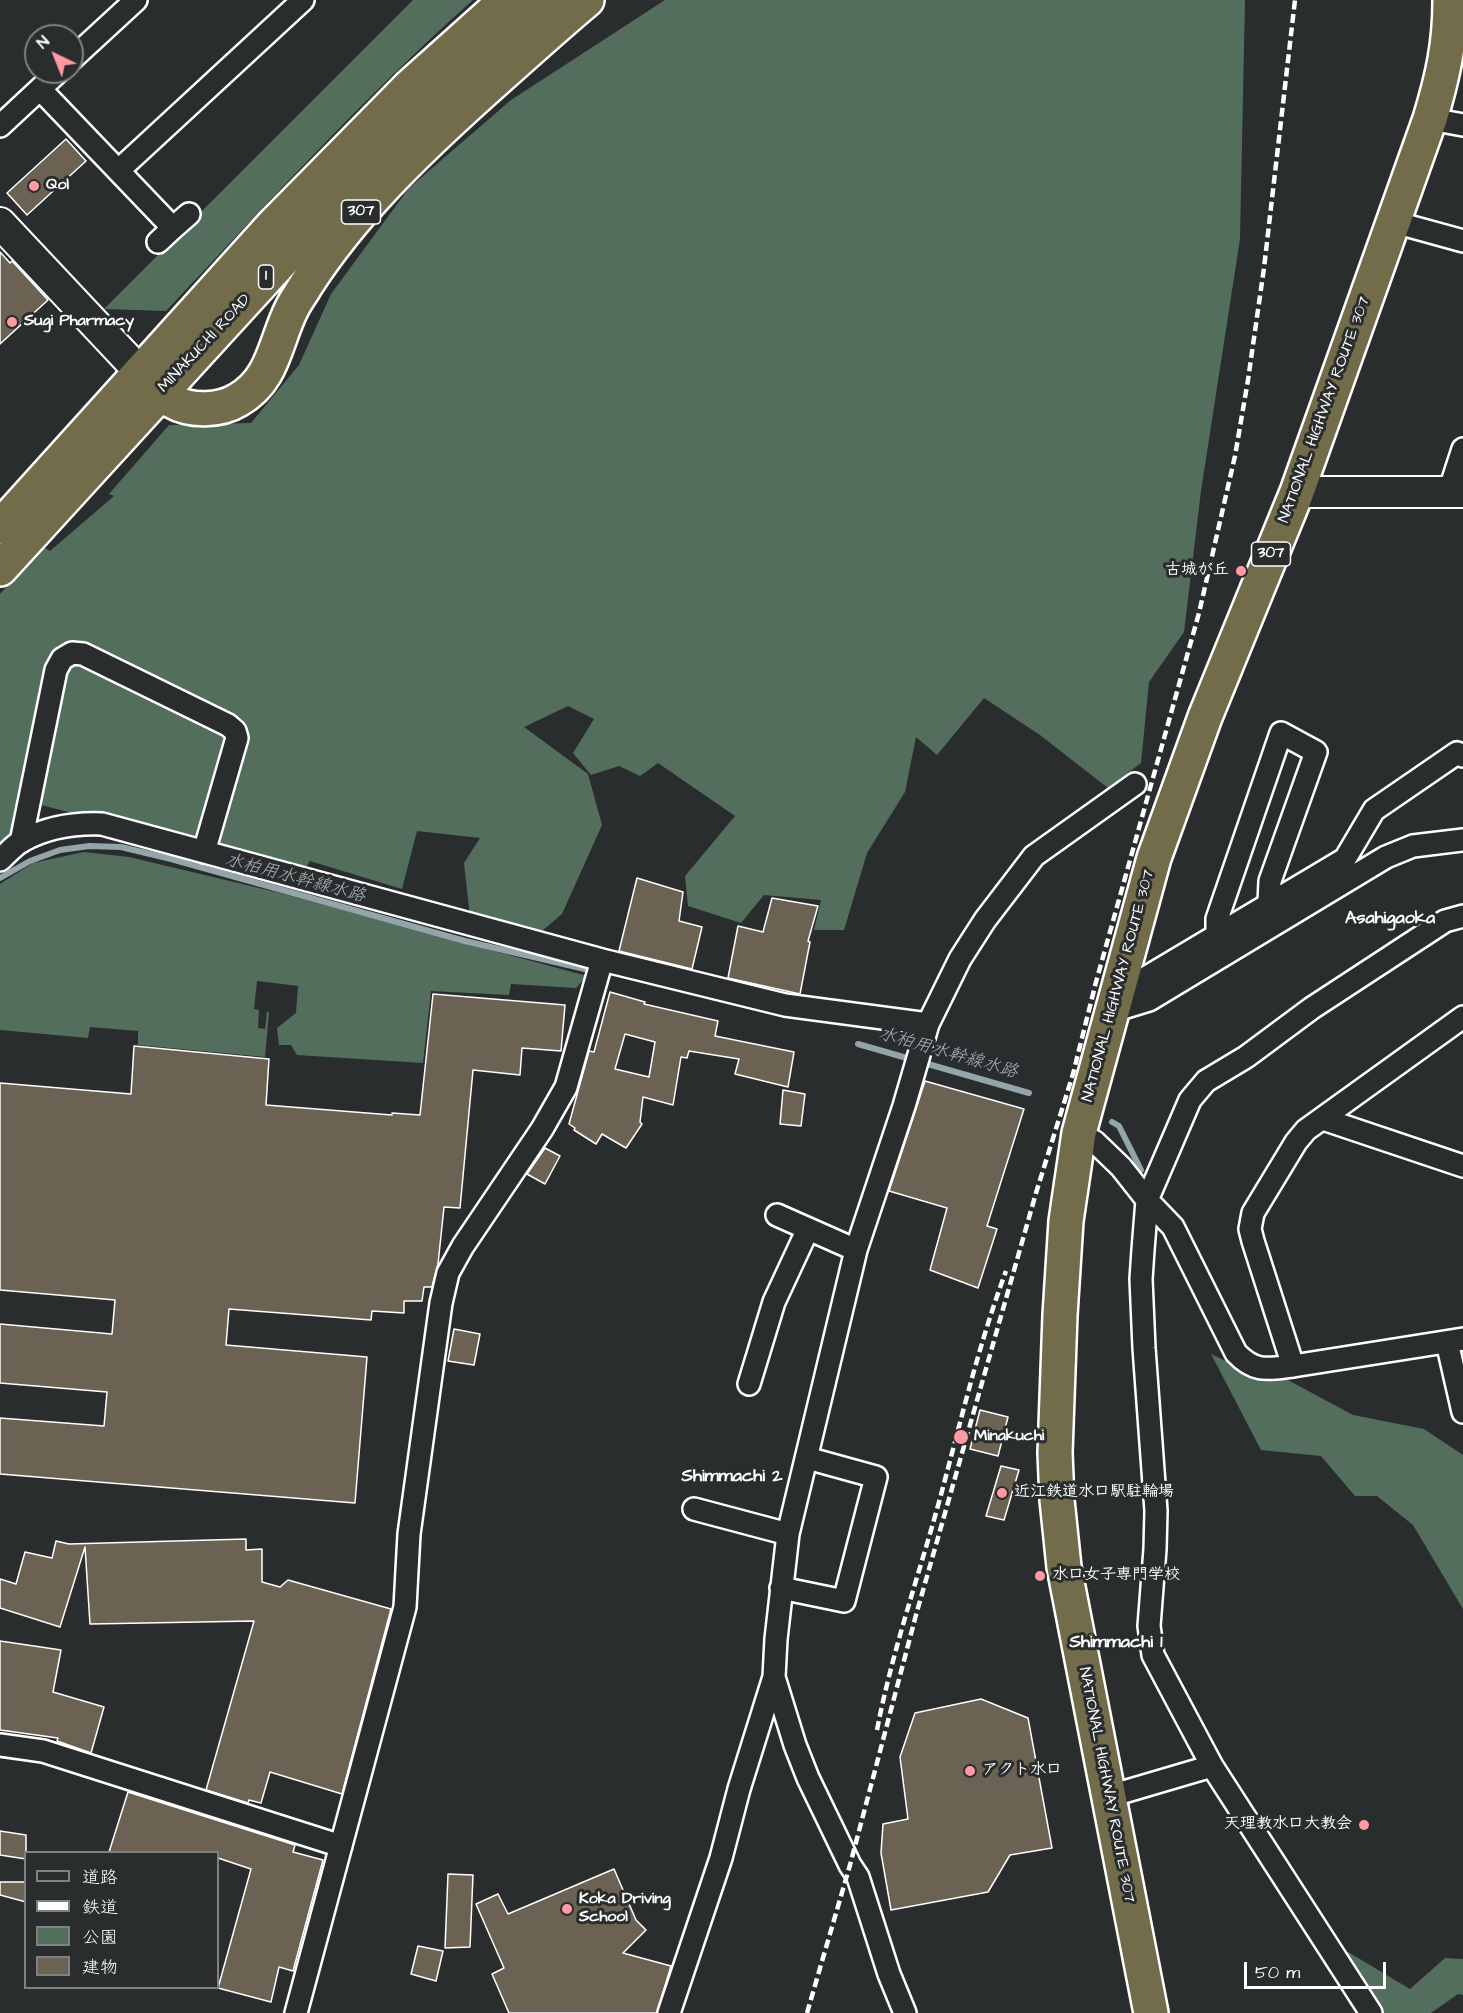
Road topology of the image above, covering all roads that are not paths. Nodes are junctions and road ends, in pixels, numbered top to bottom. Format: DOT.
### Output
graph roads {
  1 [pos="135,0"];
  2 [pos="303,0"];
  3 [pos="506,0"];
  4 [pos="546,0"];
  5 [pos="588,0"];
  6 [pos="1450,0"];
  7 [pos="84,48"];
  8 [pos="45,84"];
  9 [pos="40,89"];
  10 [pos="1430,119"];
  11 [pos="1463,125"];
  12 [pos="0,126"];
  13 [pos="119,171"];
  14 [pos="189,214"];
  15 [pos="1394,222"];
  16 [pos="0,223"];
  17 [pos="1463,242"];
  18 [pos="151,382"];
  19 [pos="1463,449"];
  20 [pos="1297,492"];
  21 [pos="1456,492"];
  22 [pos="0,527"];
  23 [pos="0,569"];
  24 [pos="1463,756"];
  25 [pos="1135,784"];
  26 [pos="1463,840"];
  27 [pos="21,842"];
  28 [pos="204,852"];
  29 [pos="0,860"];
  30 [pos="1269,903"];
  31 [pos="1463,916"];
  32 [pos="1217,936"];
  33 [pos="602,960"];
  34 [pos="1112,1011"];
  35 [pos="1463,1017"];
  36 [pos="928,1024"];
  37 [pos="1323,1119"];
  38 [pos="1079,1133"];
  39 [pos="1463,1166"];
  40 [pos="1147,1200"];
  41 [pos="777,1215"];
  42 [pos="808,1229"];
  43 [pos="856,1250"];
  44 [pos="1455,1341"];
  45 [pos="1293,1366"];
  46 [pos="749,1384"];
  47 [pos="1463,1412"];
  48 [pos="807,1458"];
  49 [pos="694,1509"];
  50 [pos="788,1534"];
  51 [pos="781,1588"];
  52 [pos="774,1677"];
  53 [pos="0,1745"];
  54 [pos="1212,1766"];
  55 [pos="1110,1796"];
  56 [pos="341,1846"];
  57 [pos="296,2013"];
  58 [pos="669,2013"];
  59 [pos="905,2013"];
  60 [pos="1151,2013"];
  61 [pos="1371,2013"];
  1 -- 7 [label="street"];
  2 -- 13 [label="street"];
  3 -- 18 [label="highway, MINAKUCHI ROAD / 1"];
  4 -- 18 [label="highway, MINAKUCHI ROAD / 1"];
  5 -- 18 [label="highway, 307"];
  6 -- 10 [label="highway, NATIONAL HIGHWAY ROUTE 307 / 307"];
  8 -- 9 [label="street"];
  9 -- 12 [label="street"];
  9 -- 13 [label="street"];
  10 -- 11 [label="street"];
  10 -- 15 [label="highway, NATIONAL HIGHWAY ROUTE 307 / 307"];
  13 -- 14 [label="street"];
  15 -- 17 [label="street"];
  15 -- 20 [label="highway, NATIONAL HIGHWAY ROUTE 307 / 307"];
  16 -- 18 [label="street"];
  18 -- 22 [label="highway, MINAKUCHI ROAD / 1"];
  18 -- 23 [label="highway, MINAKUCHI ROAD / 1"];
  19 -- 21 [label="street"];
  20 -- 21 [label="street"];
  20 -- 34 [label="highway, NATIONAL HIGHWAY ROUTE 307 / 307"];
  24 -- 30 [label="street"];
  25 -- 36 [label="street"];
  26 -- 34 [label="street"];
  27 -- 28 [label="street"];
  27 -- 28 [label="street"];
  27 -- 29 [label="street"];
  28 -- 33 [label="street"];
  30 -- 32 [label="street"];
  30 -- 32 [label="street"];
  31 -- 40 [label="street"];
  32 -- 34 [label="street"];
  33 -- 36 [label="street"];
  33 -- 56 [label="street"];
  34 -- 38 [label="highway, NATIONAL HIGHWAY ROUTE 307 / 307"];
  35 -- 37 [label="street"];
  36 -- 43 [label="street"];
  37 -- 39 [label="street"];
  37 -- 45 [label="street"];
  38 -- 40 [label="street"];
  38 -- 55 [label="highway, NATIONAL HIGHWAY ROUTE 307 / 307"];
  40 -- 45 [label="street"];
  40 -- 54 [label="street"];
  41 -- 42 [label="street"];
  42 -- 43 [label="street"];
  42 -- 46 [label="street"];
  43 -- 48 [label="street"];
  44 -- 45 [label="street"];
  44 -- 47 [label="street"];
  48 -- 50 [label="street"];
  48 -- 51 [label="street"];
  49 -- 50 [label="street"];
  50 -- 51 [label="street"];
  51 -- 52 [label="street"];
  52 -- 58 [label="street"];
  52 -- 59 [label="street"];
  53 -- 56 [label="street"];
  54 -- 55 [label="street"];
  54 -- 61 [label="street"];
  55 -- 60 [label="highway, NATIONAL HIGHWAY ROUTE 307 / 307"];
  56 -- 57 [label="street"];
}
